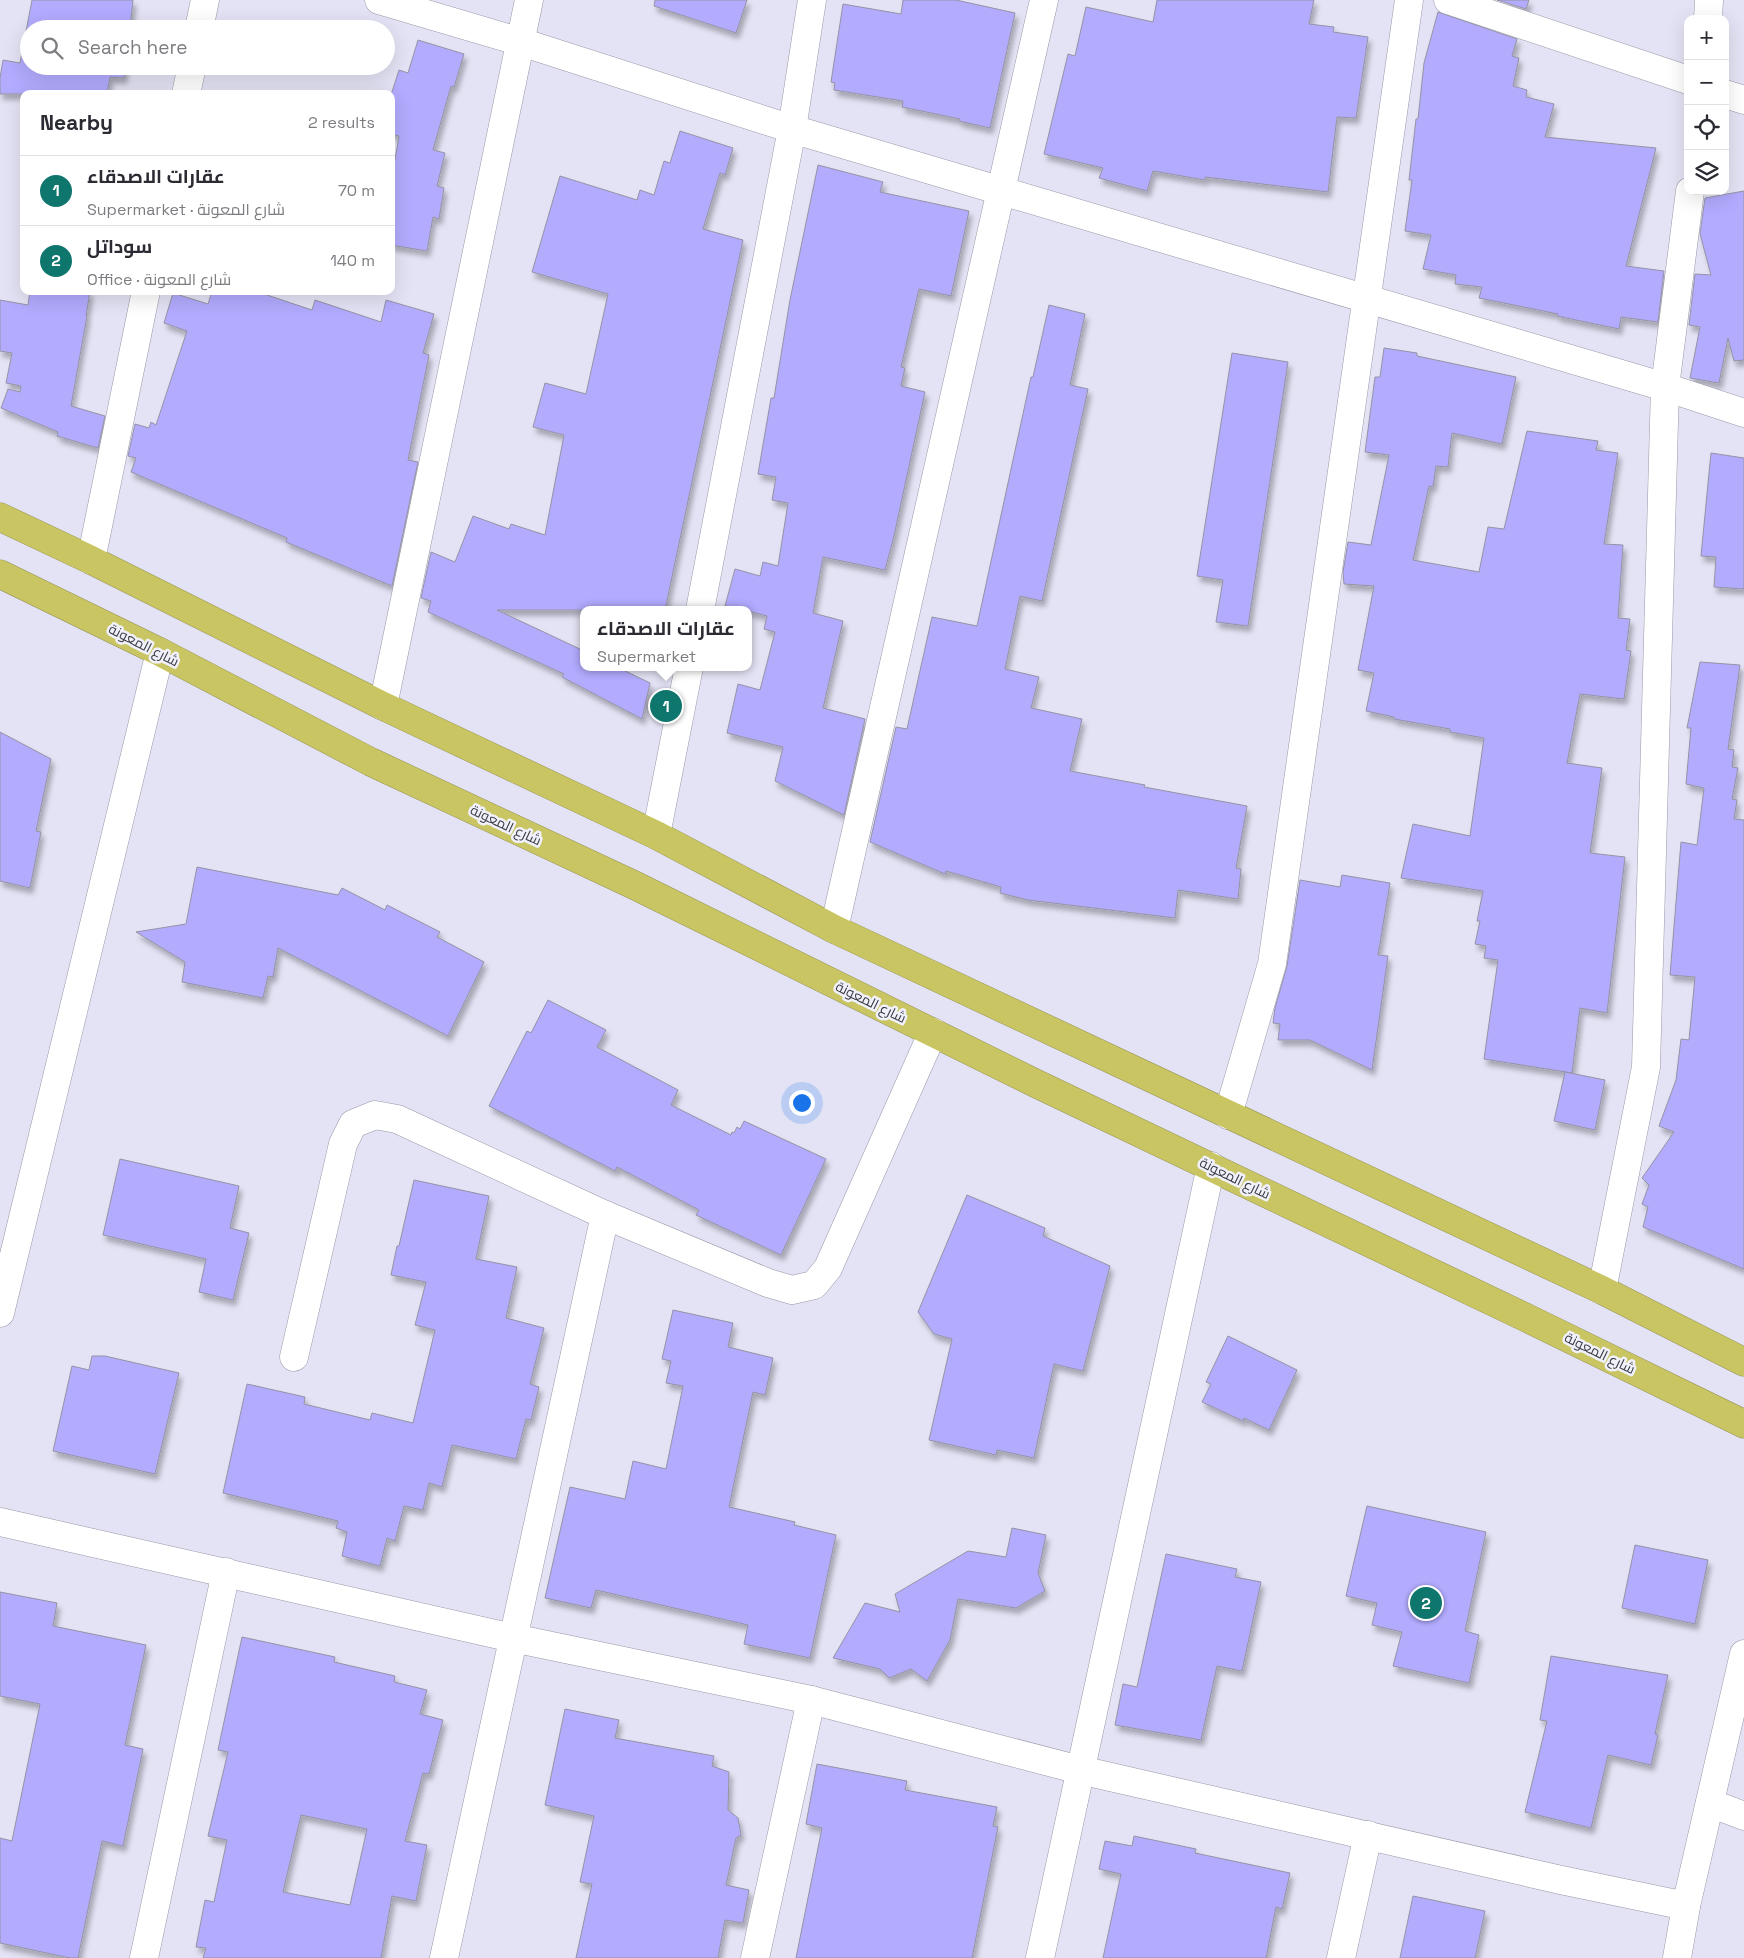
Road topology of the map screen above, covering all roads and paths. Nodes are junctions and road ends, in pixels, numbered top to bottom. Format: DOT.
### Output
graph roads {
  1 [pos="205,0"];
  2 [pos="379,0"];
  3 [pos="529,0"];
  4 [pos="812,0"];
  5 [pos="1044,0"];
  6 [pos="1409,0"];
  7 [pos="1448,0"];
  8 [pos="1709,0"];
  9 [pos="1708,15"];
  10 [pos="201,20"];
  11 [pos="521,42"];
  12 [pos="190,75"];
  13 [pos="1684,79"];
  14 [pos="187,90"];
  15 [pos="1729,95"];
  16 [pos="1744,100"];
  17 [pos="792,129"];
  18 [pos="1001,191"];
  19 [pos="1690,195"];
  20 [pos="145,295"];
  21 [pos="1365,299"];
  22 [pos="1666,387"];
  23 [pos="1744,413"];
  24 [pos="0,516"];
  25 [pos="92,560"];
  26 [pos="0,574"];
  27 [pos="701,606"];
  28 [pos="160,652"];
  29 [pos="688,671"];
  30 [pos="382,706"];
  31 [pos="656,836"];
  32 [pos="834,929"];
  33 [pos="933,1032"];
  34 [pos="1228,1115"];
  35 [pos="1211,1166"];
  36 [pos="605,1215"];
  37 [pos="6,1265"];
  38 [pos="1602,1290"];
  39 [pos="0,1313"];
  40 [pos="294,1357"];
  41 [pos="1744,1362"];
  42 [pos="1744,1424"];
  43 [pos="0,1522"];
  44 [pos="226,1572"];
  45 [pos="513,1638"];
  46 [pos="1744,1654"];
  47 [pos="811,1700"];
  48 [pos="1080,1770"];
  49 [pos="1710,1803"];
  50 [pos="1744,1816"];
  51 [pos="1368,1835"];
  52 [pos="1686,1906"];
  53 [pos="144,1958"];
  54 [pos="444,1958"];
  55 [pos="755,1958"];
  56 [pos="1040,1958"];
  57 [pos="1341,1958"];
  58 [pos="1677,1958"];
  1 -- 10 [label="street"];
  2 -- 11 [label="street"];
  3 -- 11 [label="street"];
  4 -- 17 [label="street"];
  5 -- 18 [label="street"];
  6 -- 21 [label="street"];
  7 -- 13 [label="street"];
  8 -- 9 [label="street"];
  11 -- 17 [label="street"];
  11 -- 30 [label="street"];
  12 -- 14 [label="street"];
  15 -- 16 [label="street"];
  17 -- 18 [label="street"];
  17 -- 27 [label="street"];
  18 -- 21 [label="street"];
  18 -- 32 [label="street"];
  19 -- 22 [label="street"];
  20 -- 25 [label="street"];
  21 -- 22 [label="street"];
  21 -- 34 [label="street"];
  22 -- 23 [label="street"];
  22 -- 38 [label="street"];
  24 -- 25 [label="highway"];
  25 -- 30 [label="highway"];
  26 -- 28 [label="highway, شارع المعونة"];
  28 -- 33 [label="highway, شارع المعونة"];
  28 -- 37 [label="street"];
  29 -- 31 [label="street"];
  30 -- 31 [label="highway"];
  31 -- 32 [label="highway"];
  32 -- 34 [label="highway"];
  33 -- 35 [label="highway, شارع المعونة"];
  33 -- 36 [label="street"];
  34 -- 38 [label="highway"];
  35 -- 42 [label="highway, شارع المعونة"];
  35 -- 48 [label="street"];
  36 -- 40 [label="street"];
  36 -- 45 [label="street"];
  37 -- 39 [label="street"];
  38 -- 41 [label="highway"];
  43 -- 44 [label="street"];
  44 -- 45 [label="street"];
  44 -- 53 [label="street"];
  45 -- 47 [label="street"];
  45 -- 54 [label="street"];
  46 -- 49 [label="street"];
  47 -- 48 [label="street"];
  47 -- 55 [label="street"];
  48 -- 51 [label="street"];
  48 -- 56 [label="street"];
  49 -- 50 [label="street"];
  49 -- 52 [label="street"];
  51 -- 52 [label="street"];
  51 -- 57 [label="street"];
  52 -- 58 [label="street"];
}
